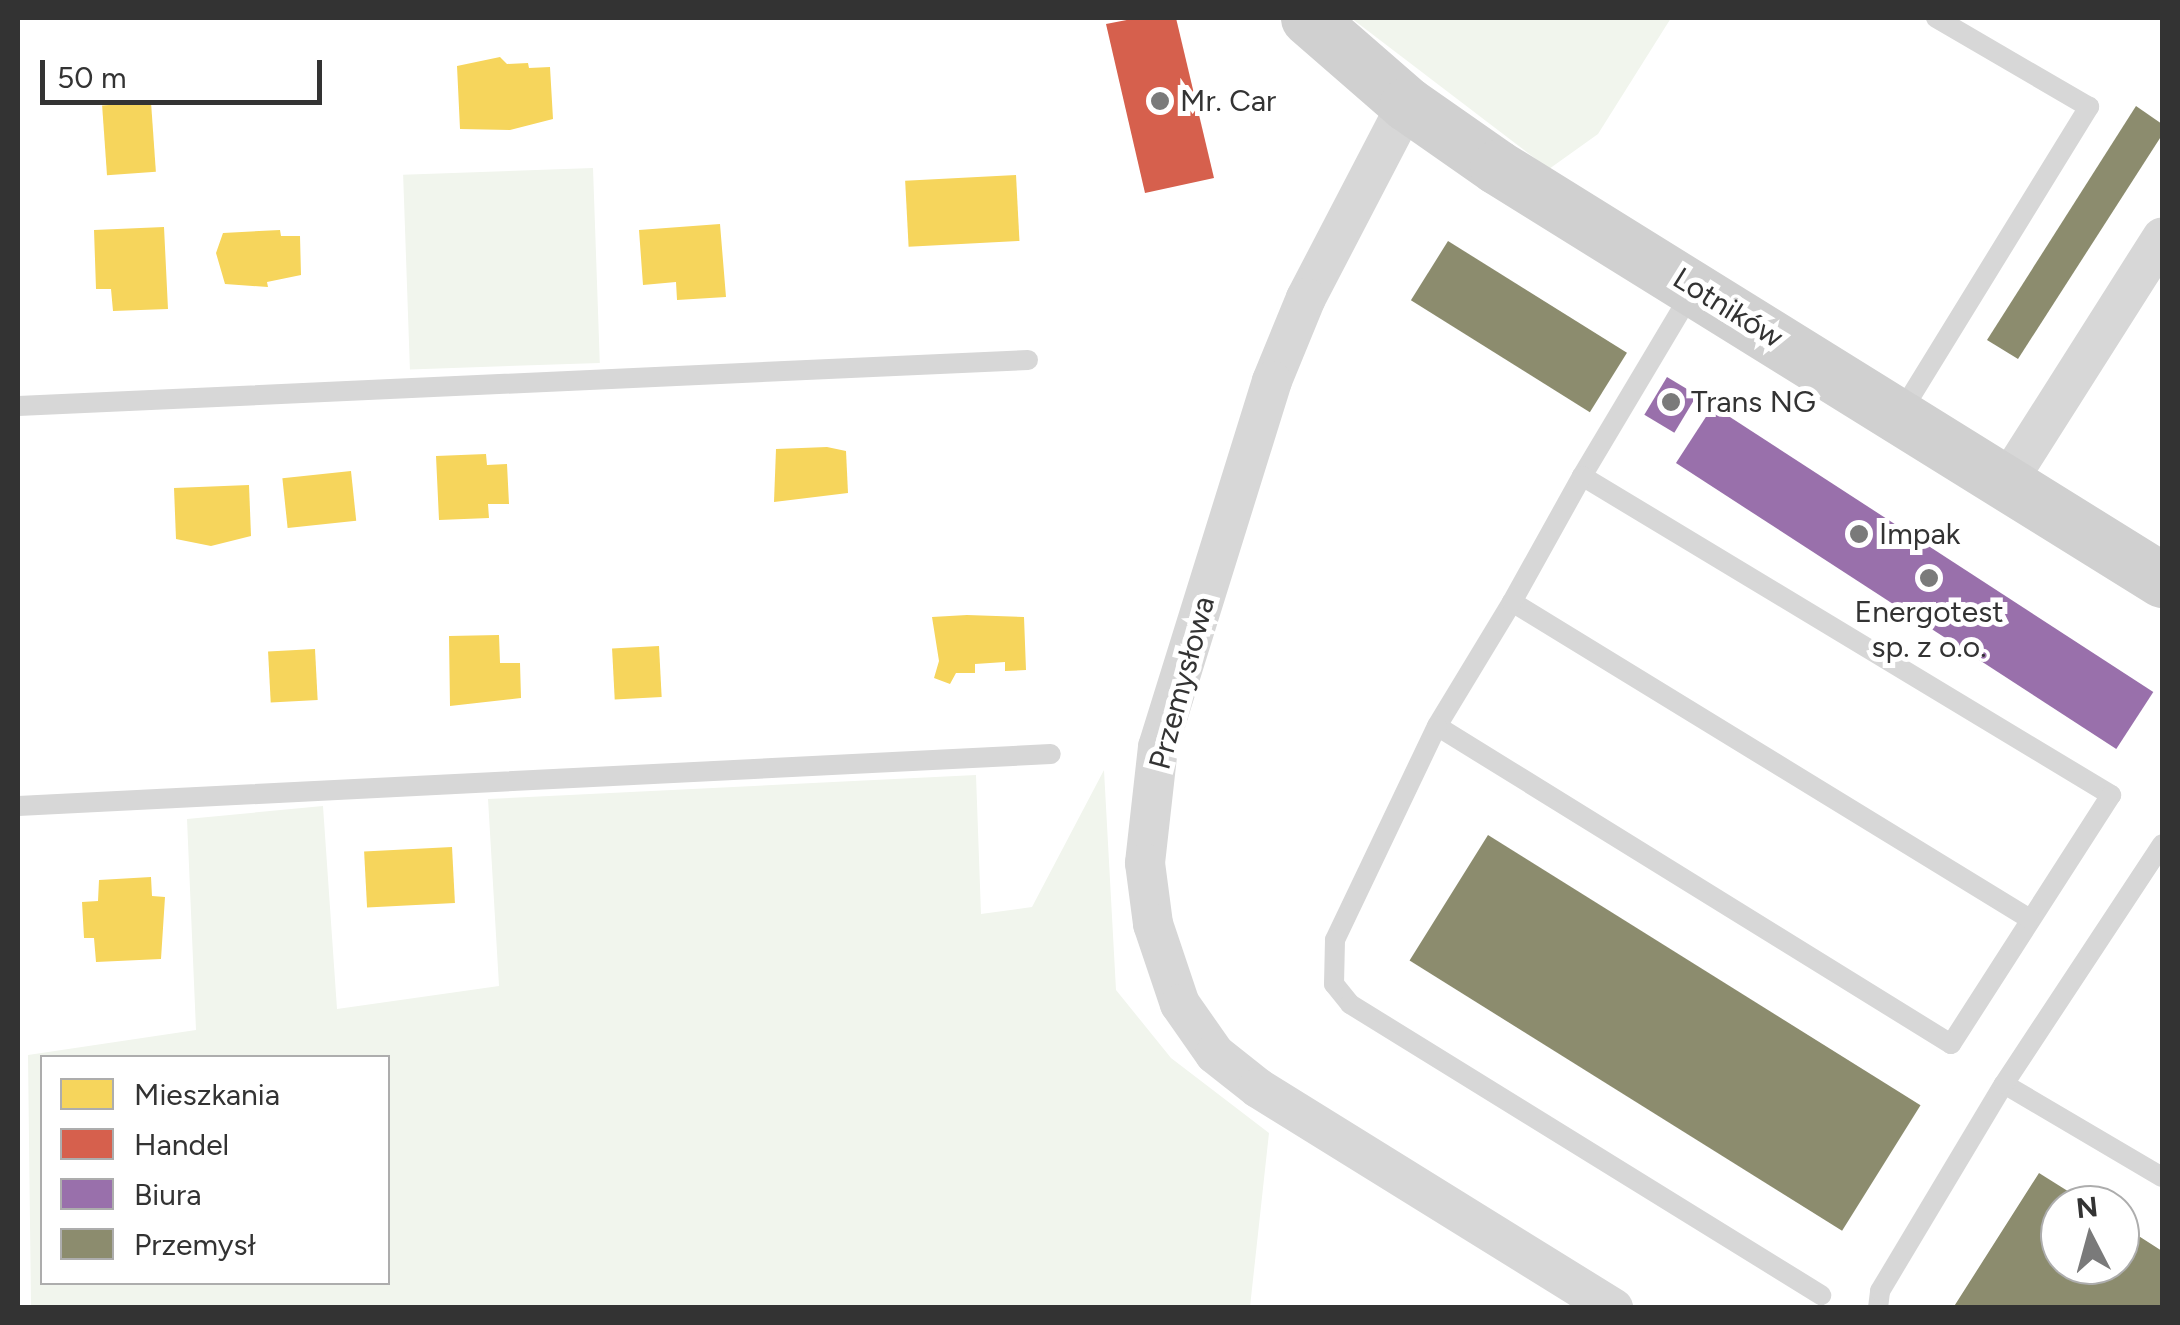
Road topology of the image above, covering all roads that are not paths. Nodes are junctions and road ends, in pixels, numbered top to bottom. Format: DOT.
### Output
graph roads {
  1 [pos="1308,18"];
  2 [pos="1936,18"];
  3 [pos="1406,104"];
  4 [pos="2162,238"];
  5 [pos="1695,287"];
  6 [pos="1028,360"];
  7 [pos="18,406"];
  8 [pos="1900,414"];
  9 [pos="1582,476"];
  10 [pos="2005,485"];
  11 [pos="2162,580"];
  12 [pos="1512,602"];
  13 [pos="1437,726"];
  14 [pos="1051,754"];
  15 [pos="18,806"];
  16 [pos="2162,844"];
  17 [pos="2030,919"];
  18 [pos="2004,1084"];
  19 [pos="2162,1177"];
  20 [pos="1821,1295"];
  21 [pos="1613,1308"];
  22 [pos="1878,1308"];
  1 -- 3 [label="street, Lotników"];
  2 -- 8 [label="lane"];
  3 -- 5 [label="street, Lotników"];
  3 -- 21 [label="street, Przemysłowa"];
  4 -- 10 [label="street"];
  5 -- 8 [label="street, Lotników"];
  5 -- 9 [label="lane"];
  6 -- 7 [label="lane"];
  8 -- 10 [label="street, Lotników"];
  9 -- 12 [label="lane"];
  9 -- 17 [label="lane"];
  10 -- 11 [label="street, Lotników"];
  12 -- 13 [label="lane"];
  12 -- 17 [label="lane"];
  13 -- 17 [label="lane"];
  13 -- 20 [label="lane"];
  14 -- 15 [label="lane"];
  16 -- 18 [label="lane"];
  18 -- 19 [label="lane"];
  18 -- 22 [label="lane"];
}
